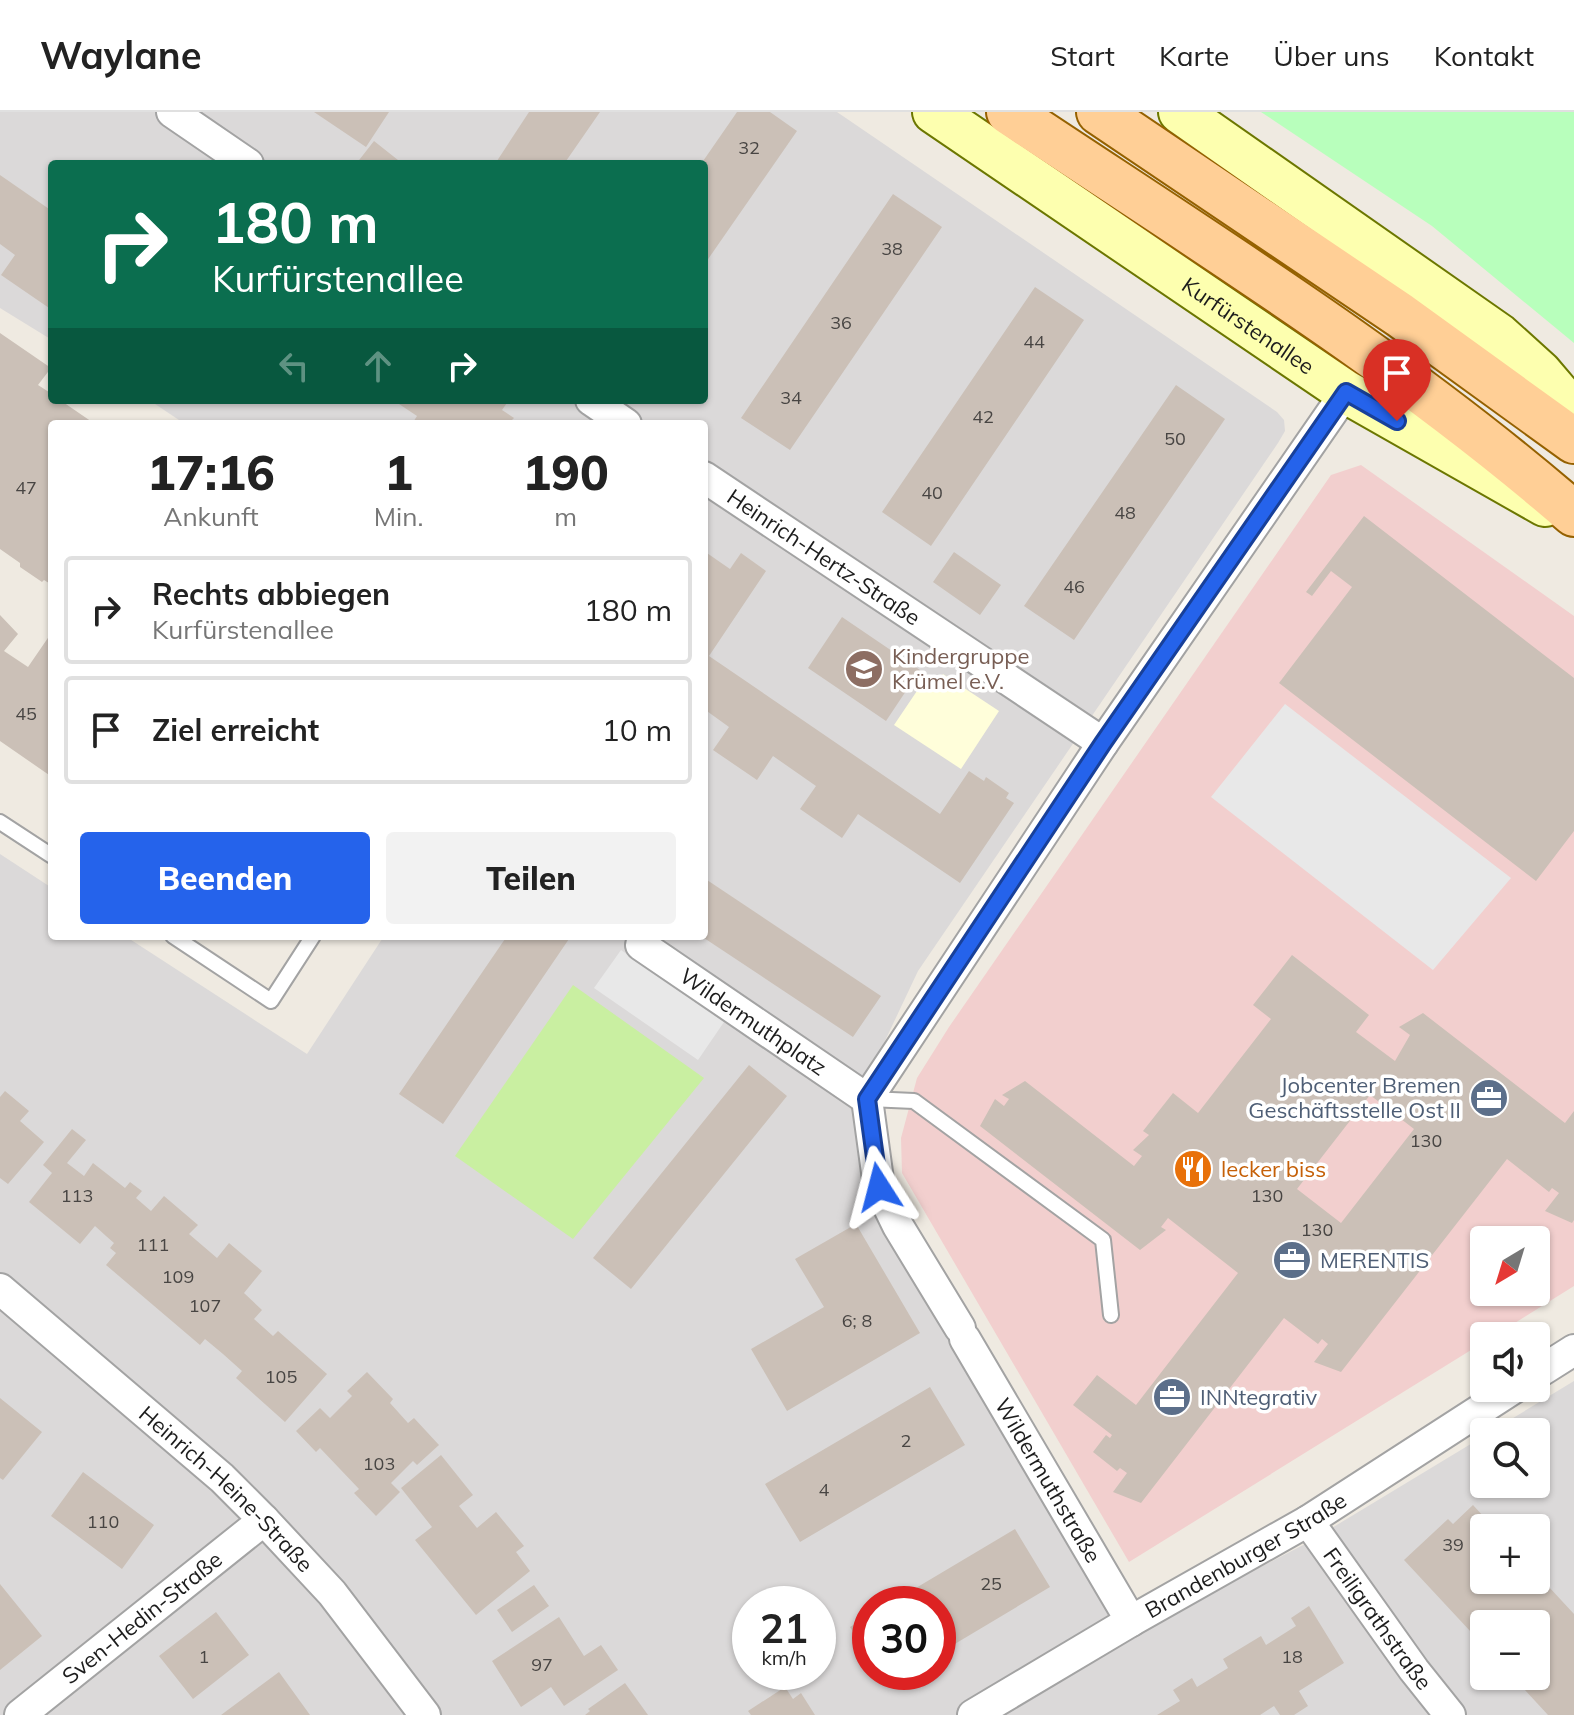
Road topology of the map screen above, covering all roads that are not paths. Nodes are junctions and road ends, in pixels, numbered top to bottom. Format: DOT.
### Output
graph roads {
  1 [pos="172,112"];
  2 [pos="934,112"];
  3 [pos="1009,112"];
  4 [pos="1099,112"];
  5 [pos="1180,112"];
  6 [pos="242,160"];
  7 [pos="1346,392"];
  8 [pos="597,404"];
  9 [pos="1574,412"];
  10 [pos="620,420"];
  11 [pos="1574,441"];
  12 [pos="708,480"];
  13 [pos="1574,514"];
  14 [pos="1574,521"];
  15 [pos="1103,743"];
  16 [pos="0,822"];
  17 [pos="48,853"];
  18 [pos="179,940"];
  19 [pos="310,940"];
  20 [pos="641,945"];
  21 [pos="867,1099"];
  22 [pos="0,1289"];
  23 [pos="1111,1315"];
  24 [pos="1574,1350"];
  25 [pos="1550,1365"];
  26 [pos="1492,1402"];
  27 [pos="264,1520"];
  28 [pos="1308,1521"];
  29 [pos="1131,1621"];
  30 [pos="20,1715"];
  31 [pos="425,1715"];
  32 [pos="973,1715"];
  33 [pos="1450,1715"];
  1 -- 6 [label="street"];
  2 -- 7 [label="main road, Kurfürstenallee"];
  3 -- 13 [label="main road, Kurfürstenallee"];
  4 -- 11 [label="main road"];
  5 -- 9 [label="main road"];
  7 -- 14 [label="main road, Kurfürstenallee"];
  7 -- 15 [label="street"];
  8 -- 10 [label="street"];
  12 -- 15 [label="street, Heinrich-Hertz-Straße"];
  15 -- 21 [label="street"];
  16 -- 17 [label="lane"];
  18 -- 19 [label="lane"];
  20 -- 21 [label="street, Wildermuthplatz"];
  21 -- 23 [label="lane"];
  21 -- 29 [label="street, Wildermuthstraße"];
  22 -- 27 [label="street, Heinrich-Heine-Straße"];
  24 -- 25 [label="street"];
  26 -- 28 [label="street, Brandenburger Straße"];
  27 -- 30 [label="street, Sven-Hedin-Straße"];
  27 -- 31 [label="street, Heinrich-Heine-Straße"];
  28 -- 29 [label="street, Brandenburger Straße"];
  28 -- 33 [label="street, Freiligrathstraße"];
  29 -- 32 [label="street, Brandenburger Straße"];
}
